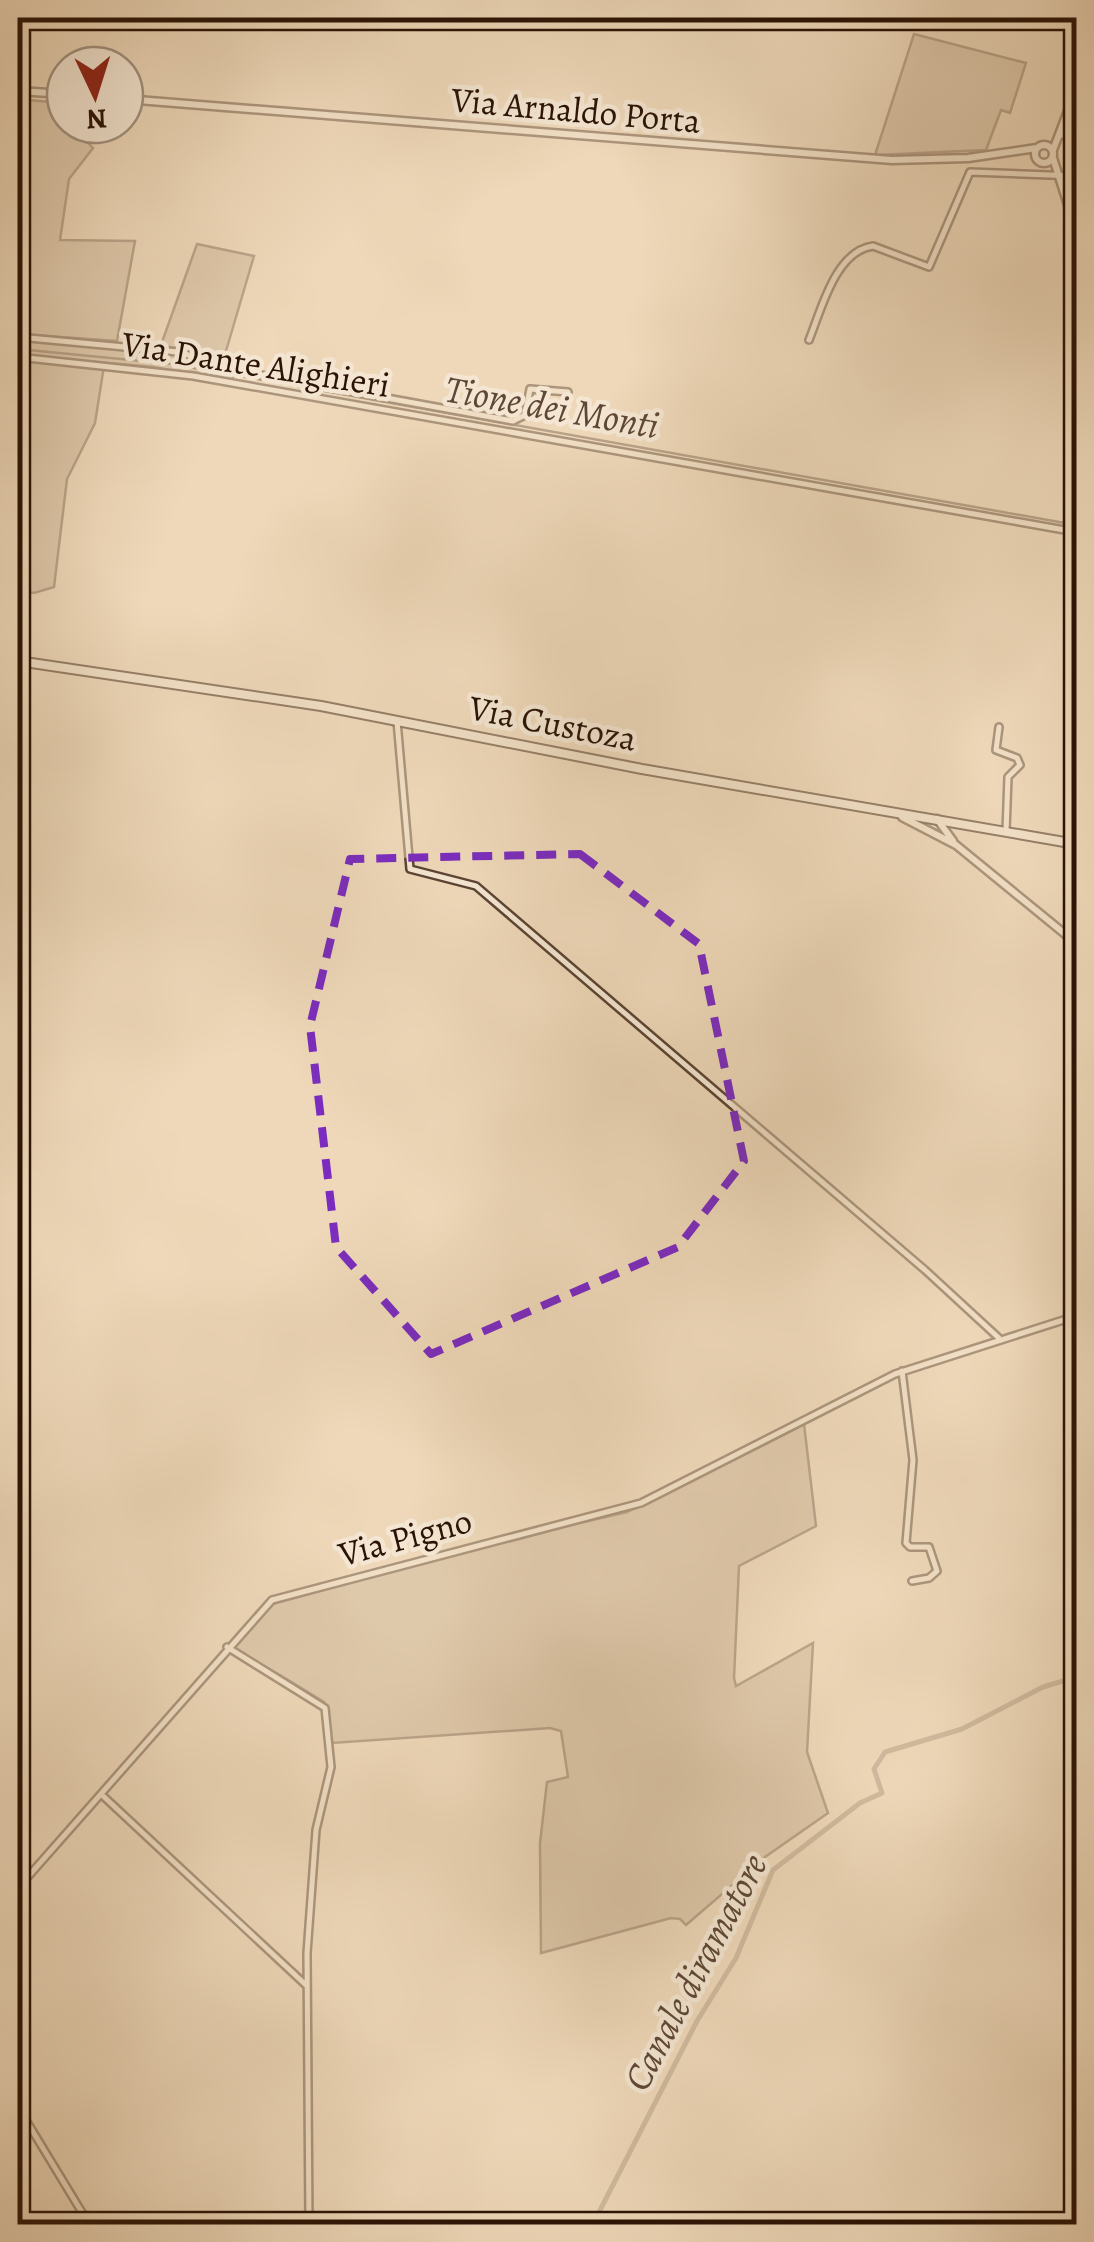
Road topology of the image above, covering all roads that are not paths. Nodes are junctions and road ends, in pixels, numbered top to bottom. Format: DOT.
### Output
graph roads {
  1 [pos="1076,90"];
  2 [pos="18,91"];
  3 [pos="45,93"];
  4 [pos="145,101"];
  5 [pos="1055,136"];
  6 [pos="1076,139"];
  7 [pos="1038,150"];
  8 [pos="1053,154"];
  9 [pos="1045,163"];
  10 [pos="1057,172"];
  11 [pos="1076,176"];
  12 [pos="1076,230"];
  13 [pos="18,337"];
  14 [pos="809,340"];
  15 [pos="18,357"];
  16 [pos="568,392"];
  17 [pos="1076,532"];
  18 [pos="18,661"];
  19 [pos="397,720"];
  20 [pos="999,727"];
  21 [pos="877,809"];
  22 [pos="936,818"];
  23 [pos="955,822"];
  24 [pos="1006,831"];
  25 [pos="939,834"];
  26 [pos="953,841"];
  27 [pos="1076,844"];
  28 [pos="1076,943"];
  29 [pos="1076,1316"];
  30 [pos="1000,1340"];
  31 [pos="902,1371"];
  32 [pos="912,1580"];
  33 [pos="227,1647"];
  34 [pos="100,1794"];
  35 [pos="18,1888"];
  36 [pos="309,1988"];
  37 [pos="18,2107"];
  38 [pos="89,2224"];
  39 [pos="309,2224"];
  1 -- 5 [label="street"];
  2 -- 3 [label="street"];
  4 -- 7 [label="street, Via Arnaldo Porta"];
  5 -- 6 [label="street"];
  5 -- 7 [label="street, Via Arnaldo Porta"];
  5 -- 8 [label="street"];
  7 -- 8 [label="street"];
  7 -- 9 [label="street"];
  8 -- 9 [label="street"];
  8 -- 10 [label="street"];
  9 -- 10 [label="street"];
  10 -- 11 [label="street"];
  10 -- 12 [label="street"];
  10 -- 14 [label="street"];
  13 -- 16 [label="street"];
  15 -- 17 [label="street, Via Dante Alighieri"];
  18 -- 19 [label="main road, Via Custoza"];
  19 -- 21 [label="main road, Via Custoza"];
  19 -- 30 [label="street"];
  20 -- 24 [label="street"];
  21 -- 22 [label="main road, Via Custoza"];
  21 -- 25 [label="street"];
  22 -- 23 [label="main road, Via Custoza"];
  22 -- 25 [label="street"];
  22 -- 26 [label="street"];
  23 -- 24 [label="main road, Via Custoza"];
  23 -- 26 [label="street"];
  24 -- 27 [label="main road, Via Custoza"];
  25 -- 26 [label="street"];
  26 -- 28 [label="street"];
  29 -- 30 [label="street, Via Pigno"];
  30 -- 31 [label="street, Via Pigno"];
  31 -- 32 [label="street"];
  31 -- 33 [label="street, Via Pigno"];
  33 -- 34 [label="street, Via Pigno"];
  33 -- 36 [label="street"];
  34 -- 35 [label="street, Via Pigno"];
  34 -- 36 [label="street"];
  36 -- 39 [label="street"];
  37 -- 38 [label="street"];
}
